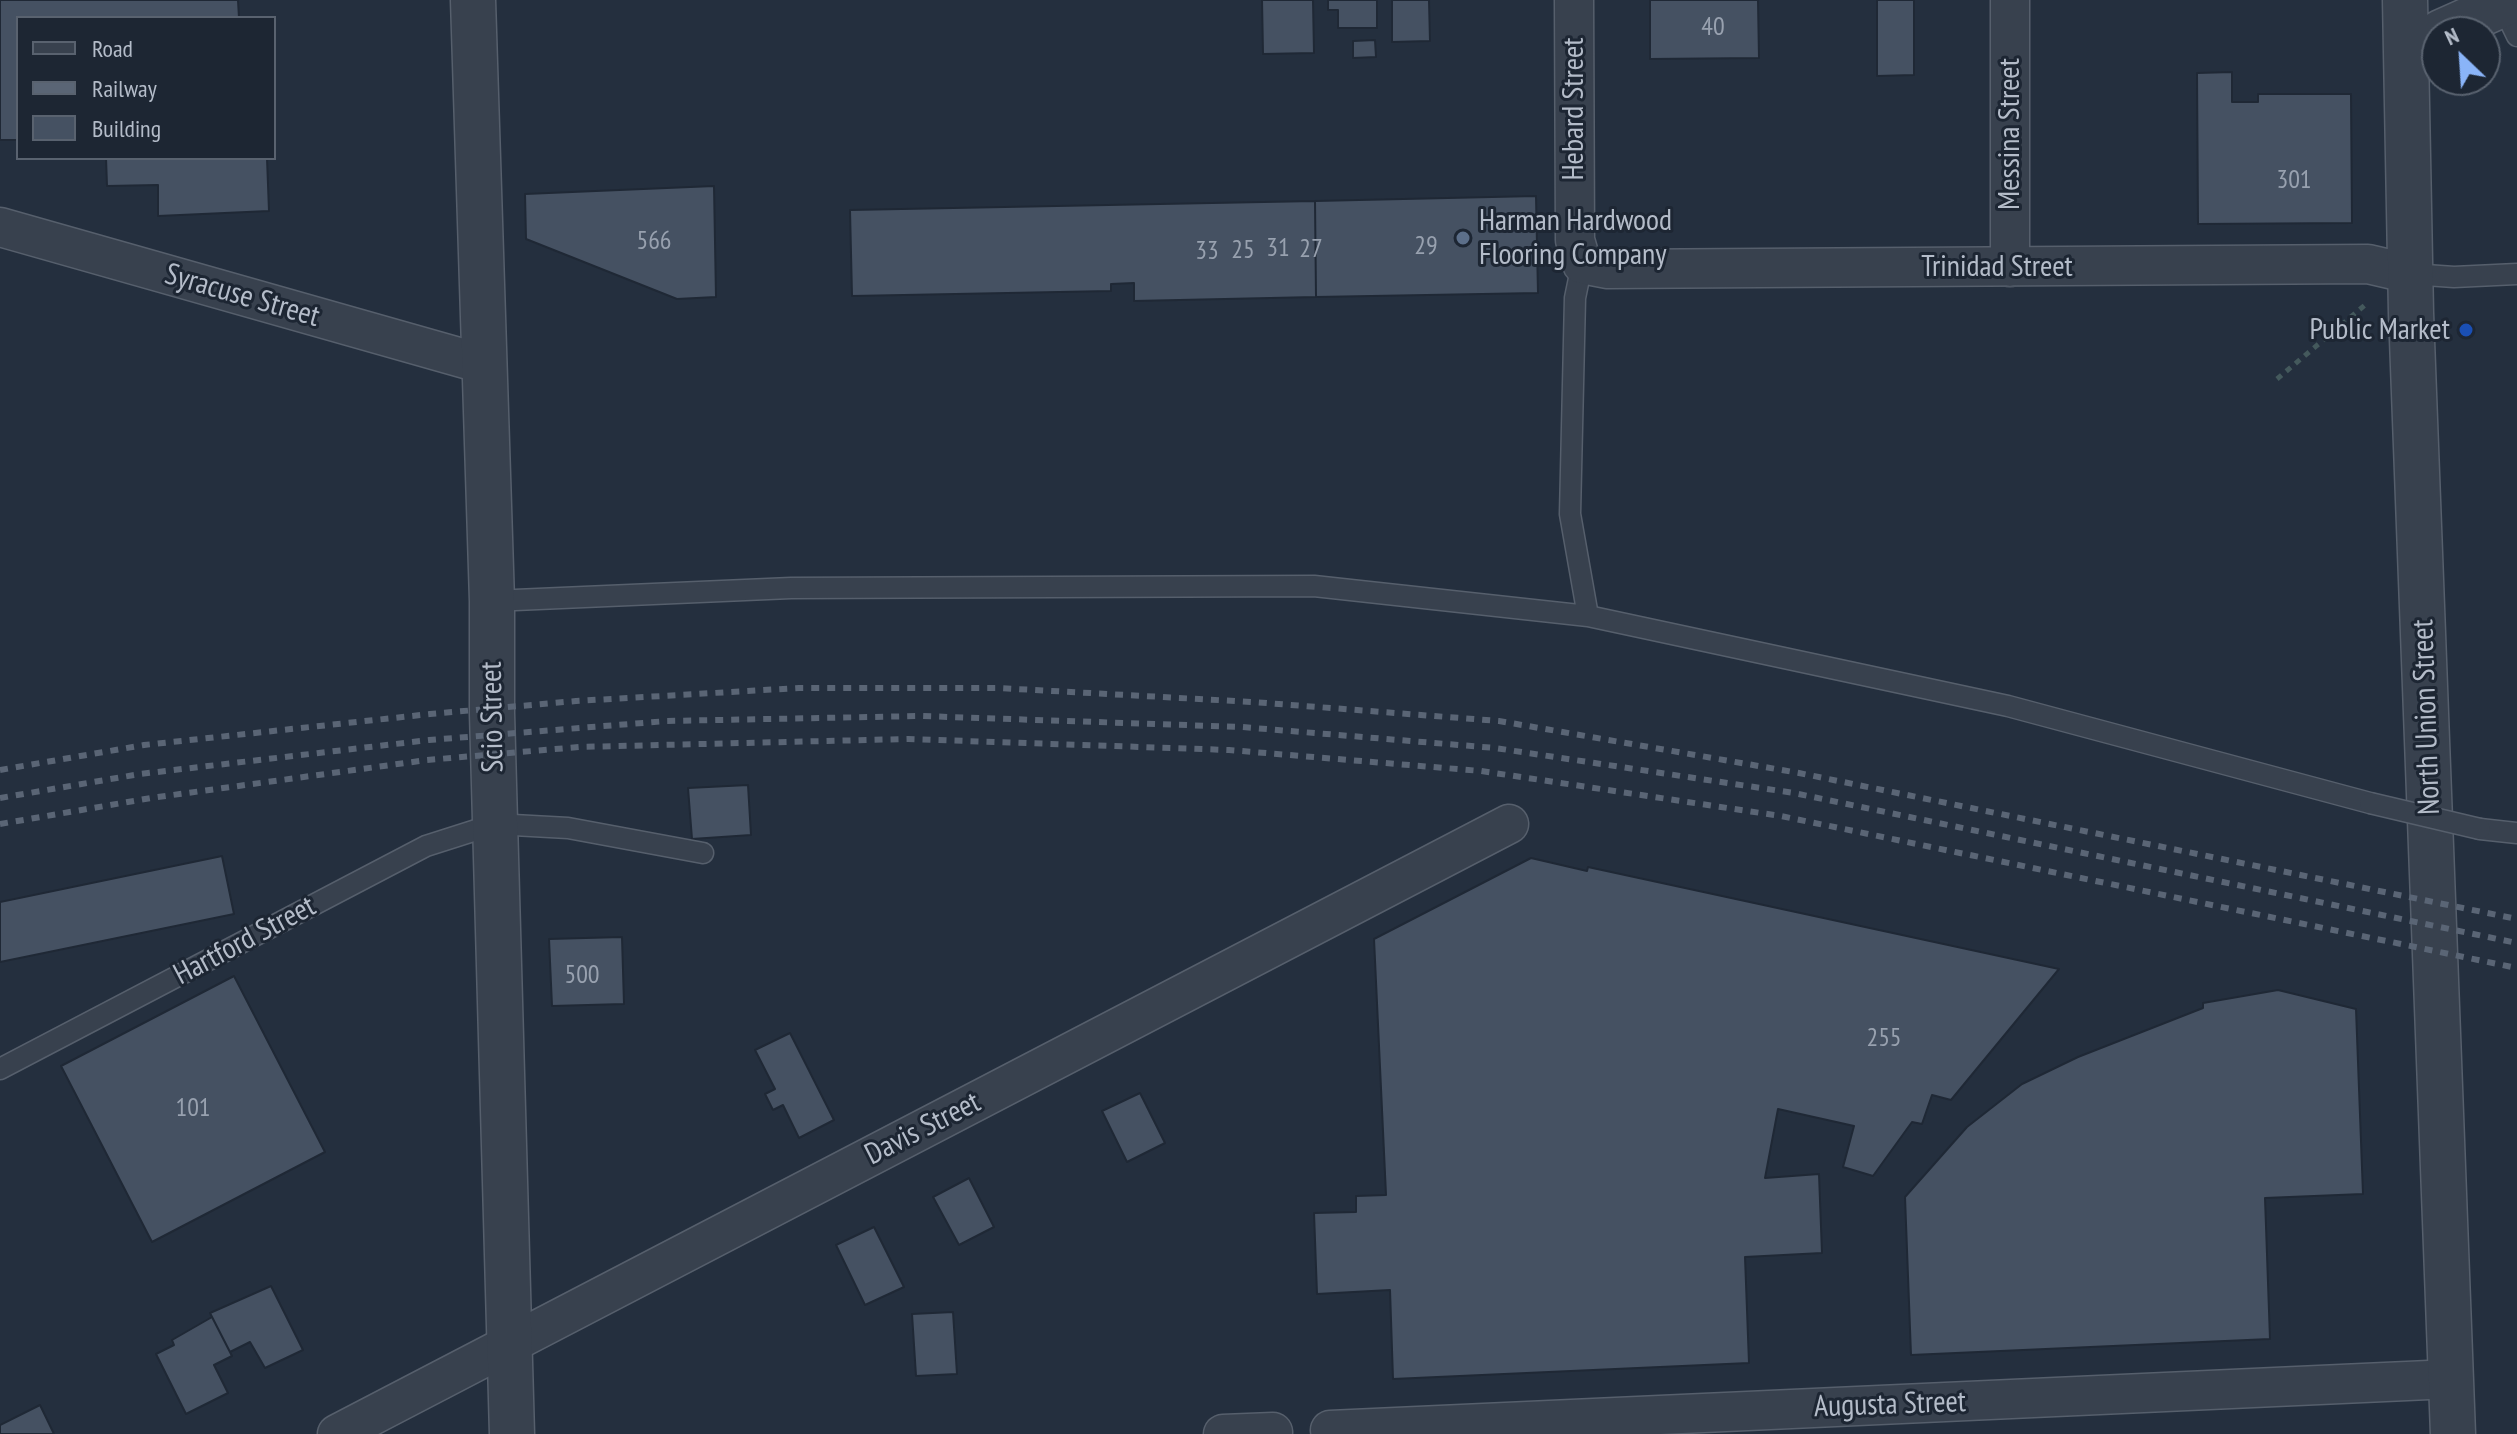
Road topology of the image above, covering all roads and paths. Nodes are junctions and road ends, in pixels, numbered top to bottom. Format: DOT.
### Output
graph roads {
  1 [pos="473,0"];
  2 [pos="1574,0"];
  3 [pos="2010,0"];
  4 [pos="2405,0"];
  5 [pos="2421,26"];
  6 [pos="2424,96"];
  7 [pos="0,227"];
  8 [pos="1582,264"];
  9 [pos="2010,267"];
  10 [pos="2411,274"];
  11 [pos="2517,274"];
  12 [pos="2365,305"];
  13 [pos="483,364"];
  14 [pos="2277,379"];
  15 [pos="492,601"];
  16 [pos="1588,616"];
  17 [pos="495,824"];
  18 [pos="1509,824"];
  19 [pos="2517,833"];
  20 [pos="703,853"];
  21 [pos="0,1069"];
  22 [pos="510,1343"];
  23 [pos="2451,1379"];
  24 [pos="1330,1430"];
  25 [pos="1273,1432"];
  26 [pos="337,1434"];
  27 [pos="512,1434"];
  28 [pos="1223,1434"];
  29 [pos="2453,1434"];
  1 -- 13 [label="street, Scio Street"];
  2 -- 8 [label="street, Hebard Street"];
  3 -- 9 [label="street, Messina Street"];
  4 -- 5 [label="street, North Union Street"];
  6 -- 10 [label="street, North Union Street"];
  7 -- 13 [label="street, Syracuse Street"];
  8 -- 9 [label="street, Trinidad Street"];
  8 -- 16 [label="lane"];
  9 -- 10 [label="street, Trinidad Street"];
  10 -- 11 [label="lane"];
  10 -- 23 [label="street, North Union Street"];
  12 -- 14 [label="path"];
  13 -- 15 [label="street, Scio Street"];
  15 -- 16 [label="lane"];
  15 -- 17 [label="street, Scio Street"];
  16 -- 19 [label="lane, bridge"];
  17 -- 20 [label="lane"];
  17 -- 21 [label="lane, Hartford Street"];
  17 -- 22 [label="street, Scio Street"];
  18 -- 22 [label="street, Davis Street"];
  22 -- 26 [label="street, Davis Street"];
  22 -- 27 [label="street, Scio Street"];
  23 -- 24 [label="street, Augusta Street"];
  23 -- 29 [label="street, North Union Street"];
  25 -- 28 [label="street"];
}
